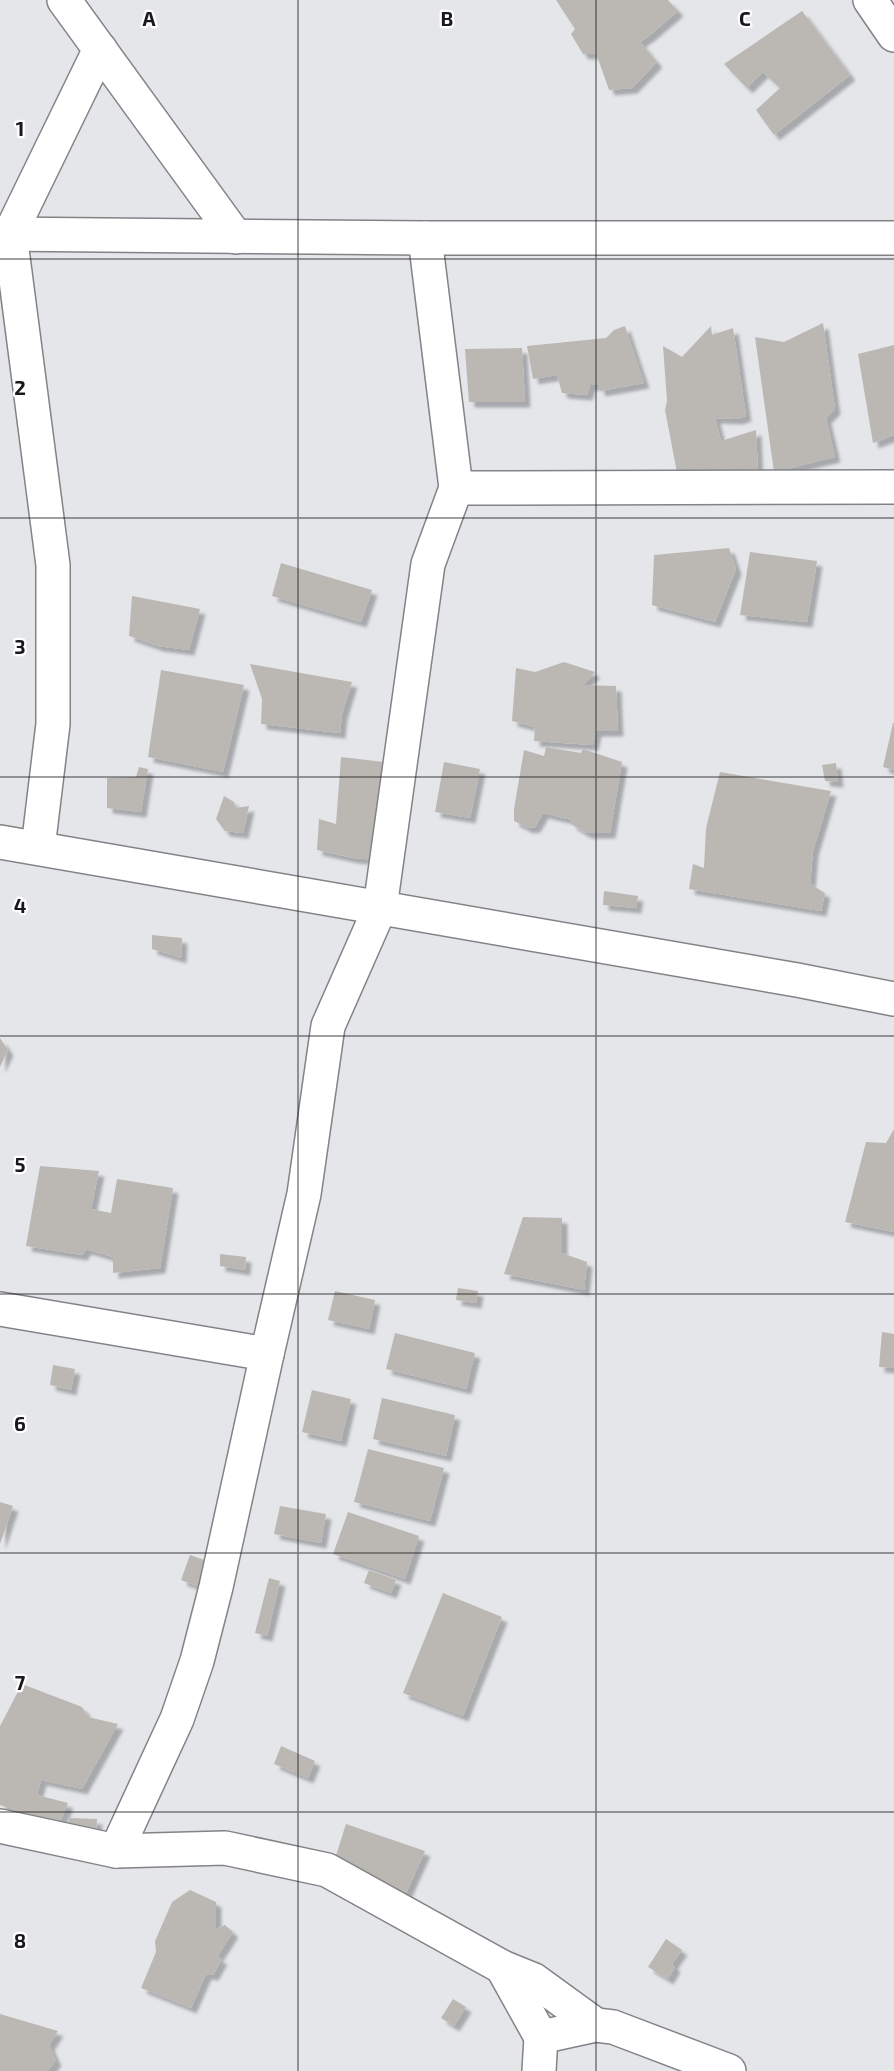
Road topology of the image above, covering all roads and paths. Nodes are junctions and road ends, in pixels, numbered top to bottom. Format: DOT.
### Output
graph roads {
  1 [pos="64,0"];
  2 [pos="870,0"];
  3 [pos="894,35"];
  4 [pos="100,48"];
  5 [pos="5,234"];
  6 [pos="236,237"];
  7 [pos="425,238"];
  8 [pos="894,238"];
  9 [pos="894,487"];
  10 [pos="456,488"];
  11 [pos="0,842"];
  12 [pos="38,848"];
  13 [pos="380,908"];
  14 [pos="894,999"];
  15 [pos="0,1309"];
  16 [pos="267,1354"];
  17 [pos="0,1826"];
  18 [pos="116,1851"];
  19 [pos="502,1967"];
  20 [pos="596,2025"];
  21 [pos="541,2037"];
  22 [pos="539,2071"];
  23 [pos="729,2071"];
  1 -- 4 [label="street"];
  2 -- 3 [label="street"];
  4 -- 5 [label="street"];
  4 -- 6 [label="street"];
  5 -- 6 [label="street"];
  5 -- 12 [label="street"];
  6 -- 7 [label="street"];
  7 -- 8 [label="street"];
  7 -- 10 [label="street"];
  9 -- 10 [label="street"];
  10 -- 13 [label="street"];
  11 -- 12 [label="street"];
  12 -- 13 [label="street"];
  13 -- 14 [label="street"];
  13 -- 16 [label="street"];
  15 -- 16 [label="street"];
  16 -- 18 [label="street"];
  17 -- 18 [label="street"];
  18 -- 19 [label="street"];
  19 -- 20 [label="street"];
  19 -- 21 [label="street"];
  20 -- 21 [label="street"];
  20 -- 23 [label="street"];
  21 -- 22 [label="street"];
}
